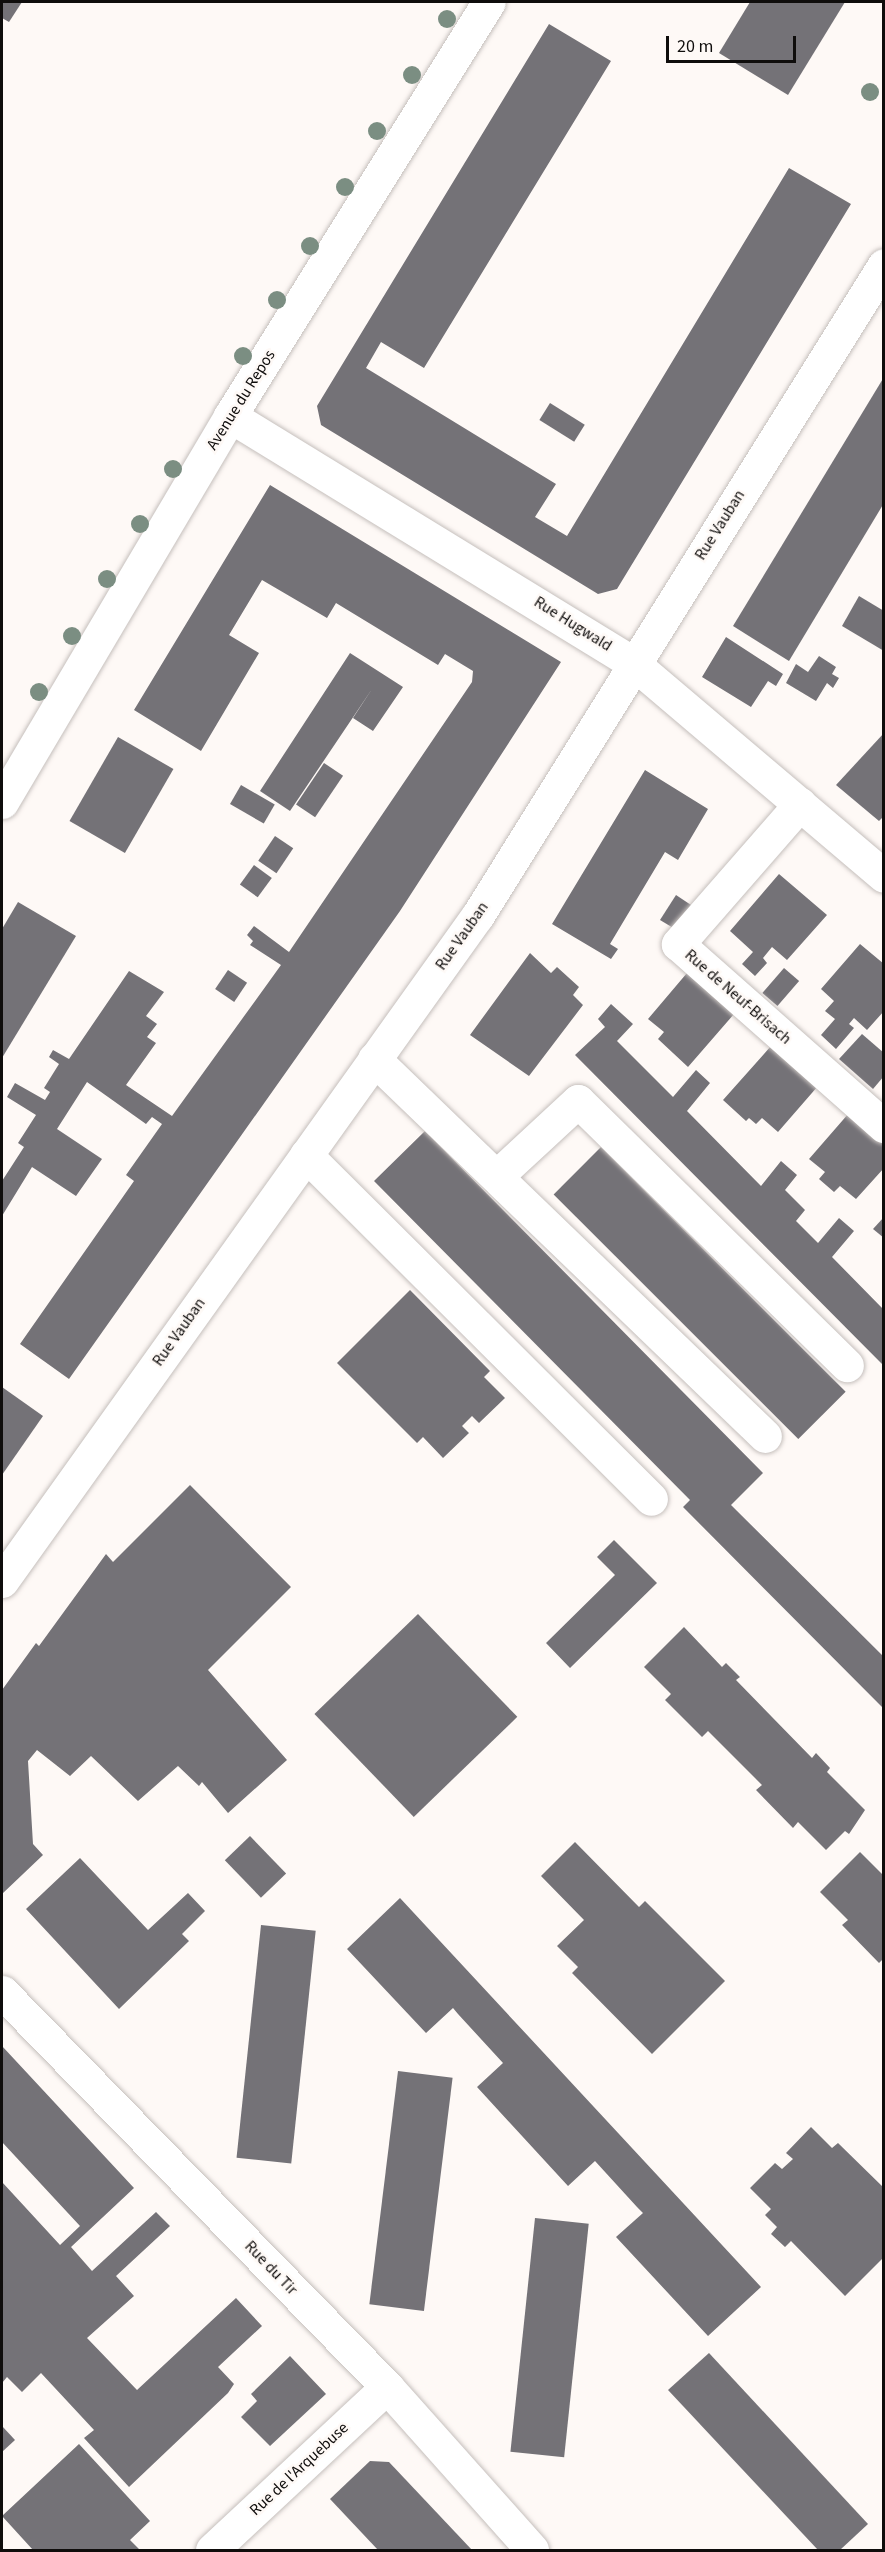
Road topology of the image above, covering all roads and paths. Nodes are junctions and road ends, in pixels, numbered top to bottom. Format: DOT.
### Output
graph roads {
  1 [pos="489,2"];
  2 [pos="884,265"];
  3 [pos="230,416"];
  4 [pos="633,663"];
  5 [pos="2,802"];
  6 [pos="800,804"];
  7 [pos="884,876"];
  8 [pos="374,1059"];
  9 [pos="884,1126"];
  10 [pos="306,1155"];
  11 [pos="498,1175"];
  12 [pos="847,1365"];
  13 [pos="765,1436"];
  14 [pos="651,1499"];
  15 [pos="2,1581"];
  16 [pos="2,1992"];
  17 [pos="387,2387"];
  18 [pos="212,2550"];
  19 [pos="532,2550"];
  1 -- 3 [label="main road, Avenue du Repos"];
  2 -- 4 [label="main road, Rue Vauban"];
  3 -- 4 [label="main road, Rue Hugwald"];
  3 -- 5 [label="main road, Avenue du Repos"];
  4 -- 6 [label="main road, Rue Hugwald"];
  4 -- 8 [label="main road, Rue Vauban"];
  6 -- 7 [label="main road, Rue Hugwald"];
  6 -- 9 [label="main road, Rue de Neuf-Brisach"];
  8 -- 10 [label="main road, Rue Vauban"];
  8 -- 11 [label="main road"];
  10 -- 14 [label="main road"];
  10 -- 15 [label="main road, Rue Vauban"];
  11 -- 12 [label="main road"];
  11 -- 13 [label="main road"];
  16 -- 17 [label="main road, Rue du Tir"];
  17 -- 18 [label="main road, Rue de l'Arquebuse"];
  17 -- 19 [label="main road, Rue du Tir"];
}
